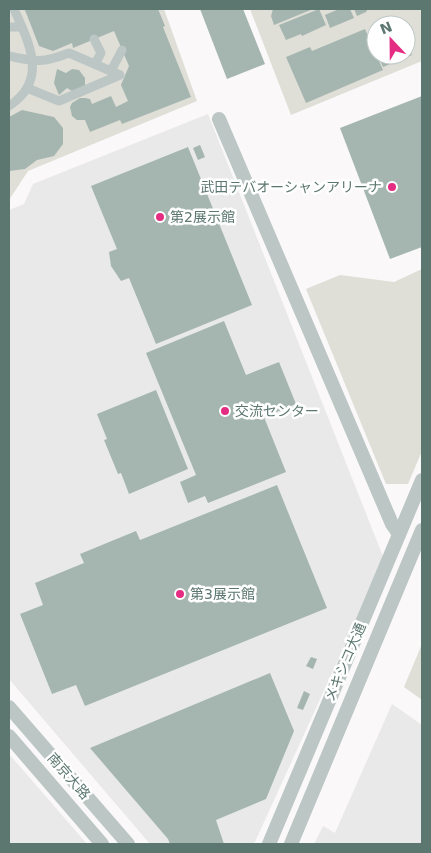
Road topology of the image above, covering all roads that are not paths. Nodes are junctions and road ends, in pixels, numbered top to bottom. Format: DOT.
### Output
graph roads {
  1 [pos="14,9"];
  2 [pos="9,27"];
  3 [pos="22,28"];
  4 [pos="94,39"];
  5 [pos="122,50"];
  6 [pos="9,56"];
  7 [pos="33,61"];
  8 [pos="96,64"];
  9 [pos="111,71"];
  10 [pos="27,88"];
  11 [pos="9,106"];
  12 [pos="219,119"];
  13 [pos="422,480"];
  14 [pos="422,530"];
  15 [pos="398,534"];
  16 [pos="9,707"];
  17 [pos="9,736"];
  18 [pos="102,844"];
  19 [pos="128,844"];
  20 [pos="268,844"];
  21 [pos="291,844"];
  1 -- 3 [label="street"];
  2 -- 3 [label="street"];
  3 -- 7 [label="street"];
  4 -- 8 [label="street"];
  5 -- 9 [label="street"];
  6 -- 7 [label="street"];
  7 -- 8 [label="street"];
  7 -- 10 [label="street"];
  8 -- 9 [label="street"];
  9 -- 10 [label="street"];
  10 -- 11 [label="street"];
  12 -- 15 [label="street"];
  13 -- 15 [label="street, メキシコ大通"];
  14 -- 21 [label="street, メキシコ大通"];
  15 -- 20 [label="street, メキシコ大通"];
  16 -- 19 [label="street, 南京大路"];
  17 -- 18 [label="street, 南京大路"];
}
